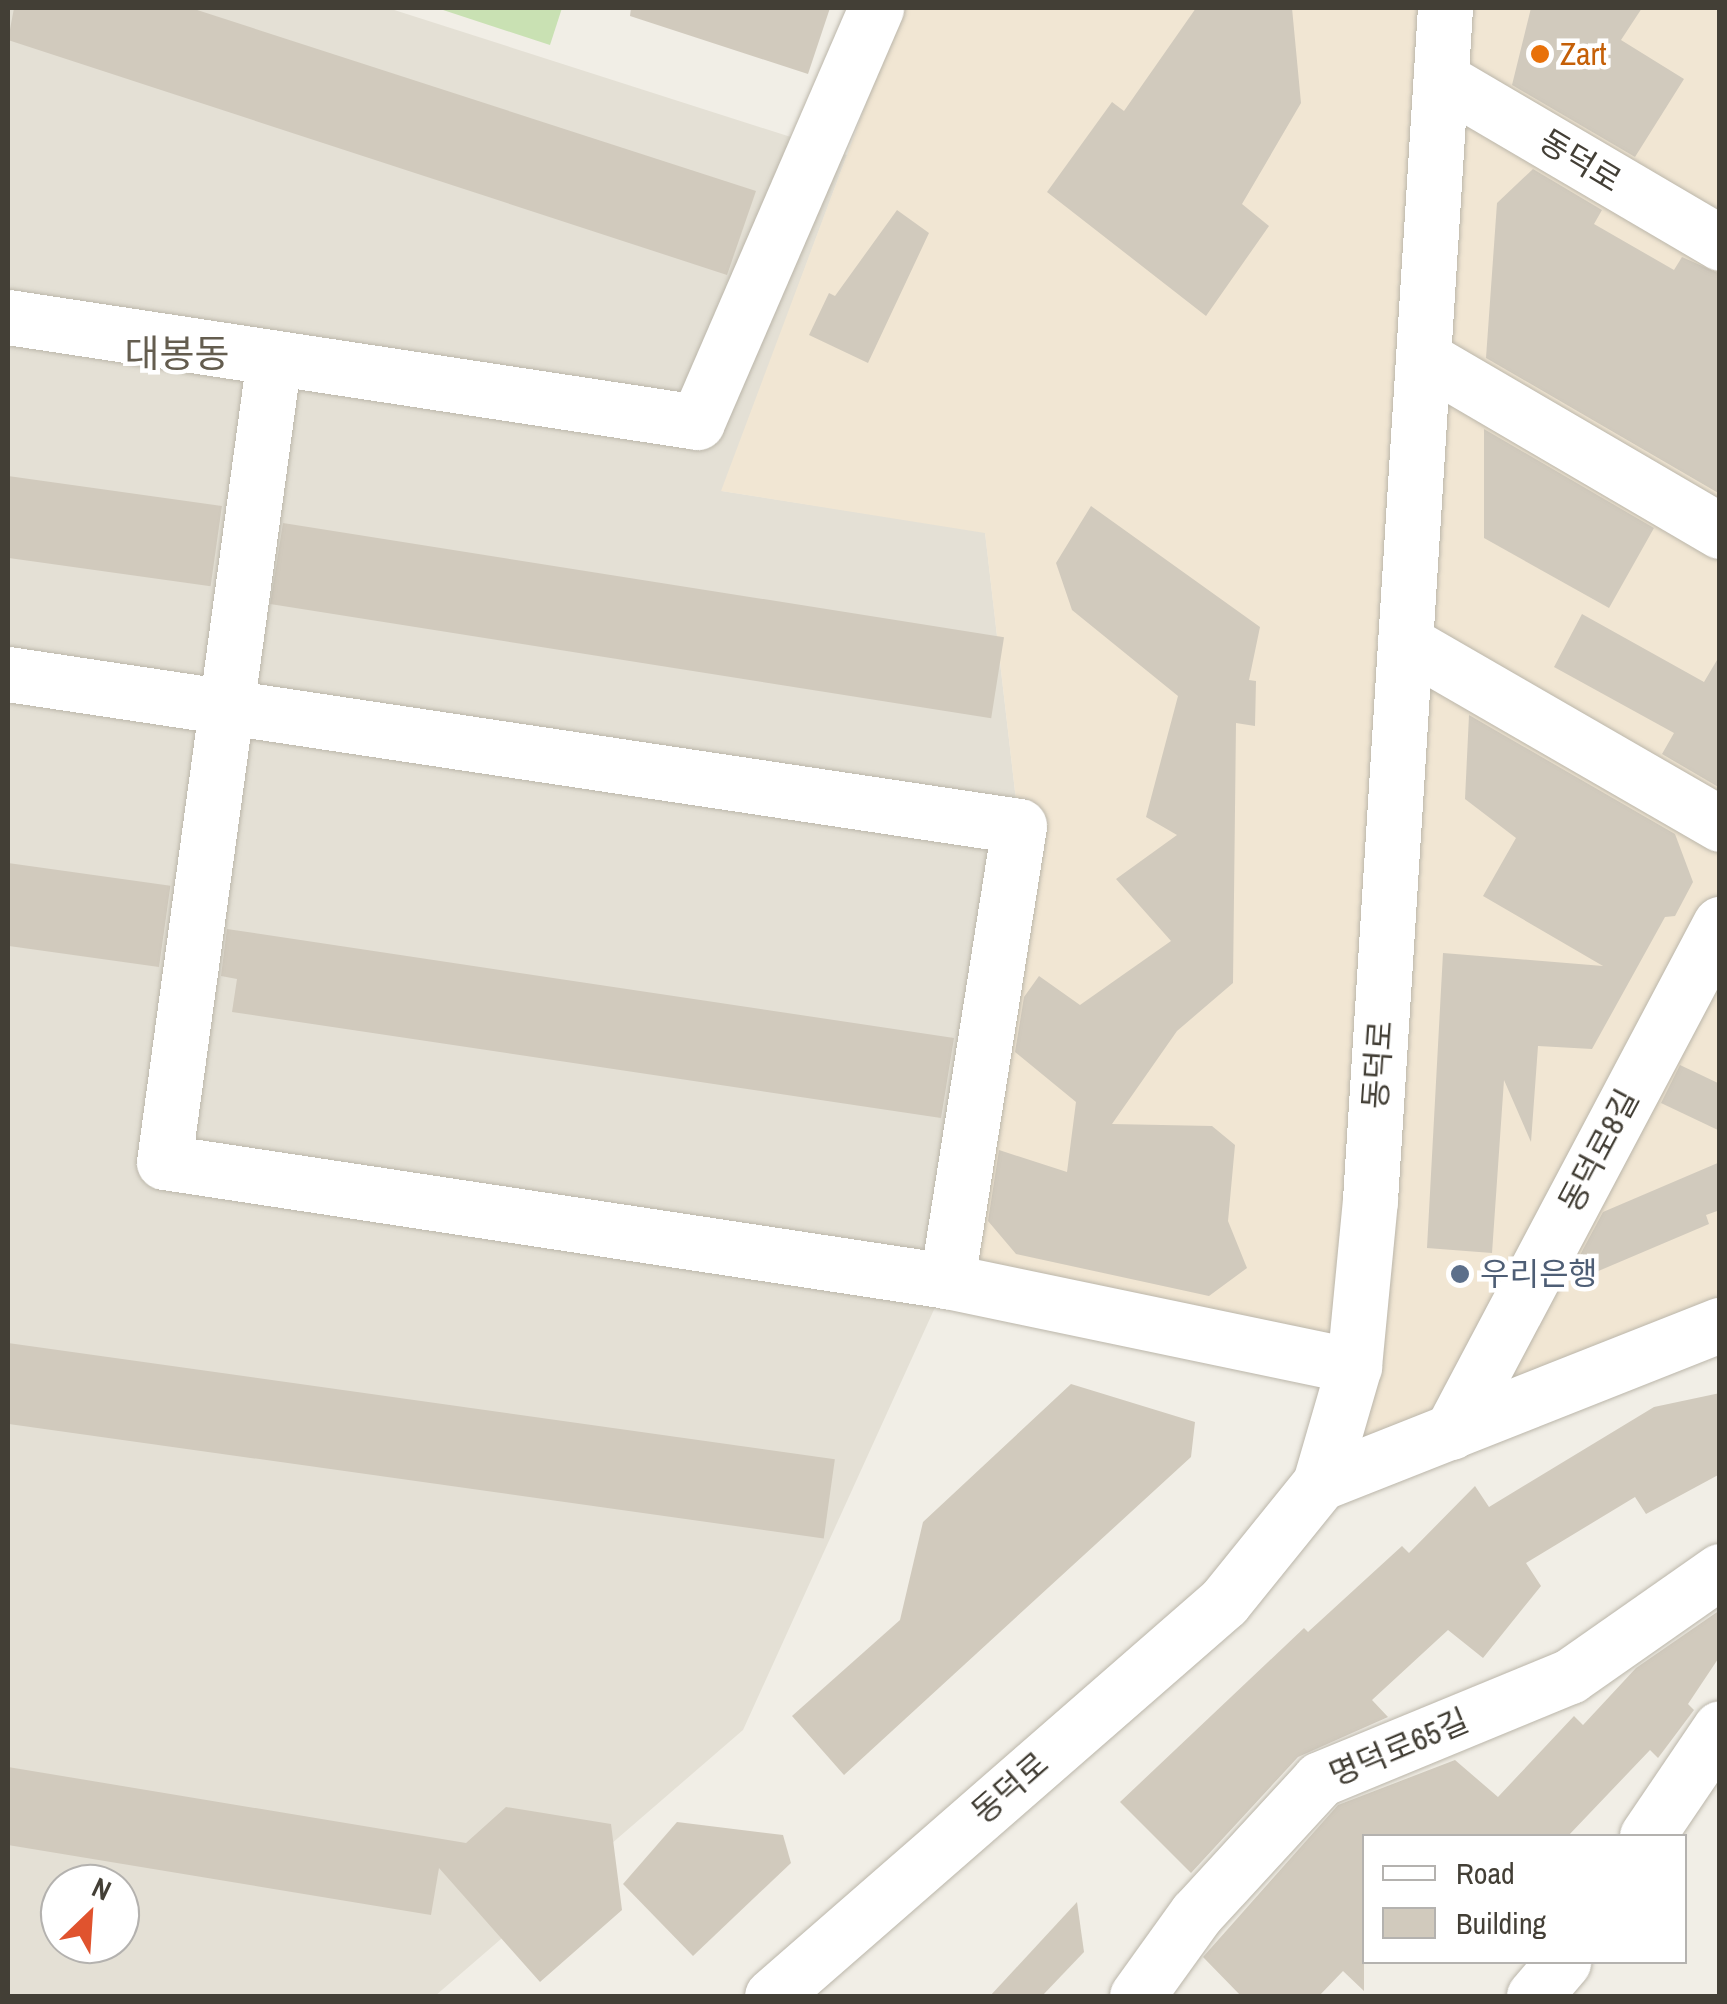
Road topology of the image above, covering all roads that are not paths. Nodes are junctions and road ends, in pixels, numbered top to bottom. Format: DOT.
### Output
graph roads {
  1 [pos="876,8"];
  2 [pos="1445,8"];
  3 [pos="1441,79"];
  4 [pos="1720,243"];
  5 [pos="8,318"];
  6 [pos="274,358"];
  7 [pos="1424,358"];
  8 [pos="1720,531"];
  9 [pos="1405,642"];
  10 [pos="8,674"];
  11 [pos="225,711"];
  12 [pos="1720,824"];
  13 [pos="1720,924"];
  14 [pos="948,1281"];
  15 [pos="1720,1325"];
  16 [pos="1354,1366"];
  17 [pos="1451,1432"];
  18 [pos="1320,1483"];
  19 [pos="1720,1571"];
  20 [pos="1720,1728"];
  21 [pos="1648,1834"];
  22 [pos="1561,1964"];
  23 [pos="772,1996"];
  24 [pos="1137,1996"];
  25 [pos="1534,1996"];
  1 -- 6 [label="street"];
  2 -- 3 [label="street, 동덕로"];
  3 -- 4 [label="street, 동덕로"];
  3 -- 7 [label="street, 동덕로"];
  5 -- 6 [label="street"];
  6 -- 11 [label="street"];
  7 -- 8 [label="street"];
  7 -- 9 [label="street, 동덕로"];
  9 -- 12 [label="street"];
  9 -- 16 [label="street, 동덕로"];
  10 -- 11 [label="street"];
  11 -- 14 [label="street"];
  11 -- 14 [label="street"];
  13 -- 17 [label="street, 동덕로8길"];
  14 -- 16 [label="street"];
  15 -- 17 [label="street, 동덕로"];
  16 -- 18 [label="street, 동덕로"];
  17 -- 18 [label="street, 동덕로"];
  18 -- 23 [label="street, 동덕로"];
  19 -- 24 [label="street, 명덕로65길"];
  20 -- 21 [label="street"];
  22 -- 25 [label="street"];
}
